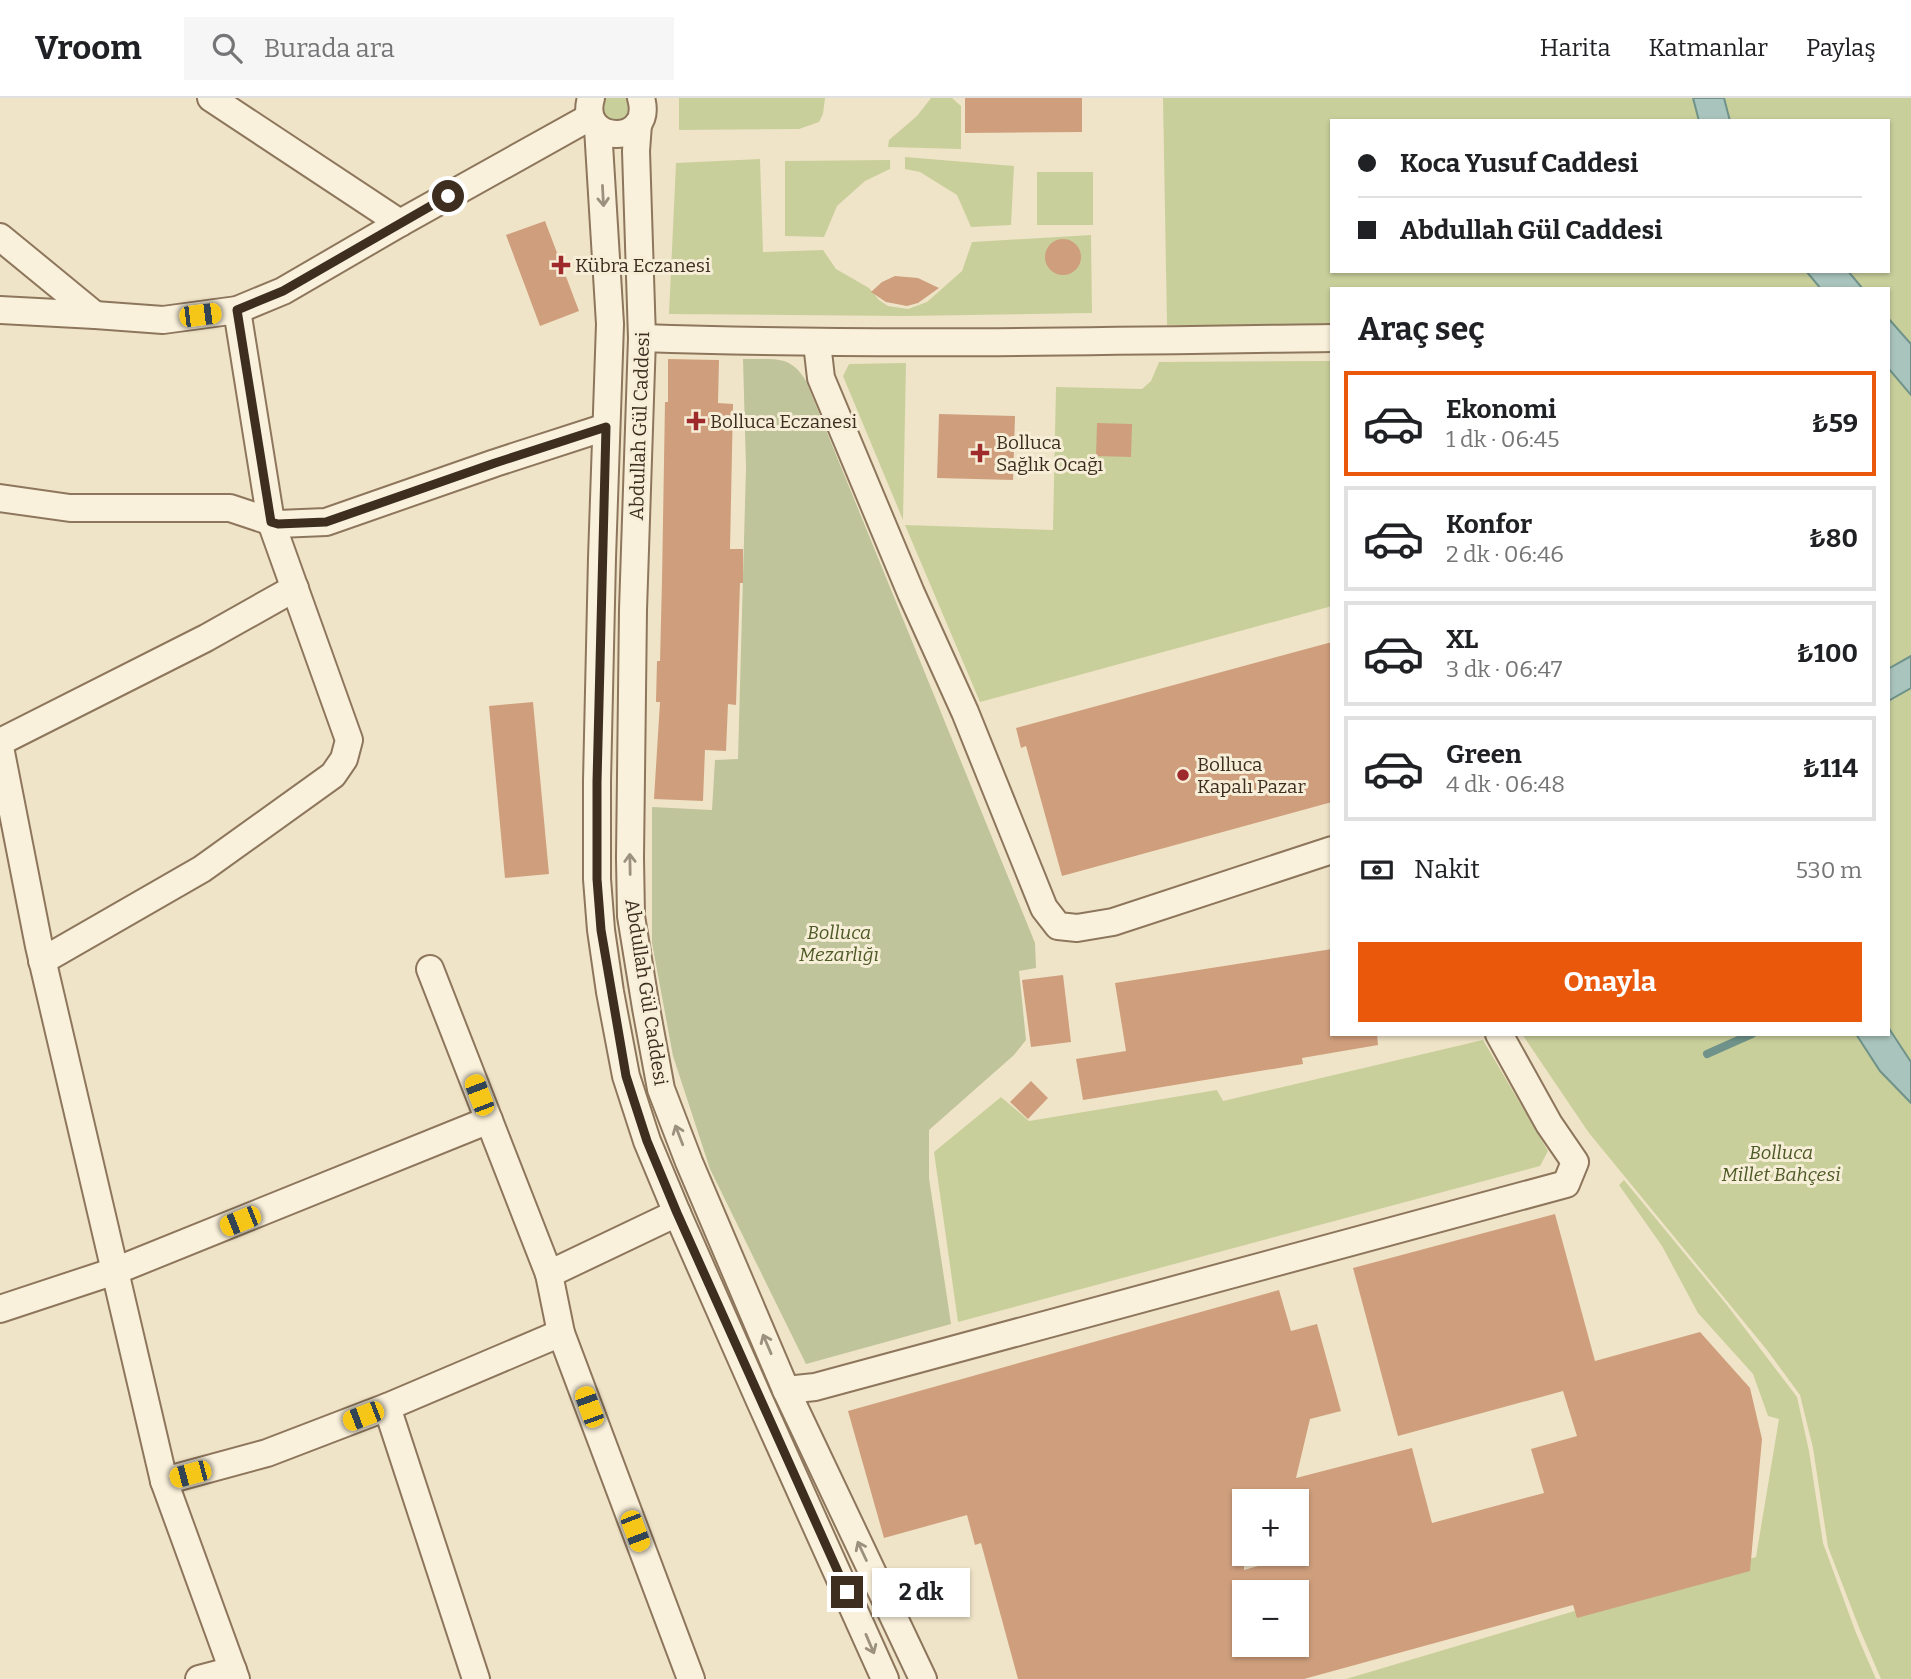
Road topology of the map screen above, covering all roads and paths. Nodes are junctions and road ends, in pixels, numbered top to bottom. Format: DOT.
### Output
graph roads {
  1 [pos="211,98"];
  2 [pos="243,106"];
  3 [pos="590,109"];
  4 [pos="640,111"];
  5 [pos="400,223"];
  6 [pos="0,237"];
  7 [pos="0,310"];
  8 [pos="237,310"];
  9 [pos="95,315"];
  10 [pos="642,338"];
  11 [pos="1330,338"];
  12 [pos="817,343"];
  13 [pos="606,427"];
  14 [pos="0,498"];
  15 [pos="271,522"];
  16 [pos="295,588"];
  17 [pos="0,745"];
  18 [pos="1330,851"];
  19 [pos="42,961"];
  20 [pos="430,969"];
  21 [pos="1500,1036"];
  22 [pos="489,1120"];
  23 [pos="677,1213"];
  24 [pos="115,1271"];
  25 [pos="550,1274"];
  26 [pos="0,1309"];
  27 [pos="561,1333"];
  28 [pos="786,1390"];
  29 [pos="387,1407"];
  30 [pos="164,1481"];
  31 [pos="234,1674"];
  32 [pos="199,1679"];
  33 [pos="476,1679"];
  34 [pos="691,1679"];
  35 [pos="885,1679"];
  36 [pos="923,1679"];
  1 -- 2 [label="street"];
  2 -- 5 [label="street"];
  3 -- 4 [label="street"];
  3 -- 5 [label="street"];
  3 -- 13 [label="street, Abdullah Gül Caddesi, one-way"];
  4 -- 10 [label="street, Abdullah Gül Caddesi"];
  5 -- 8 [label="street"];
  6 -- 9 [label="street"];
  7 -- 9 [label="street"];
  8 -- 9 [label="street"];
  8 -- 15 [label="street"];
  10 -- 12 [label="street"];
  28 -- 10 [label="street, Abdullah Gül Caddesi, one-way"];
  11 -- 12 [label="street"];
  12 -- 18 [label="street"];
  13 -- 15 [label="street"];
  13 -- 23 [label="street, Abdullah Gül Caddesi"];
  14 -- 15 [label="street"];
  15 -- 16 [label="street"];
  16 -- 17 [label="street"];
  16 -- 19 [label="street"];
  17 -- 19 [label="street"];
  19 -- 24 [label="street"];
  20 -- 22 [label="street"];
  21 -- 28 [label="street"];
  22 -- 24 [label="street"];
  22 -- 25 [label="street"];
  23 -- 25 [label="street"];
  23 -- 35 [label="street, Abdullah Gül Caddesi, one-way"];
  24 -- 26 [label="street"];
  24 -- 30 [label="street"];
  25 -- 27 [label="street"];
  27 -- 29 [label="street"];
  27 -- 34 [label="street"];
  36 -- 28 [label="street, Abdullah Gül Caddesi, one-way"];
  29 -- 30 [label="street"];
  29 -- 33 [label="street"];
  30 -- 31 [label="street"];
  31 -- 32 [label="street"];
}
